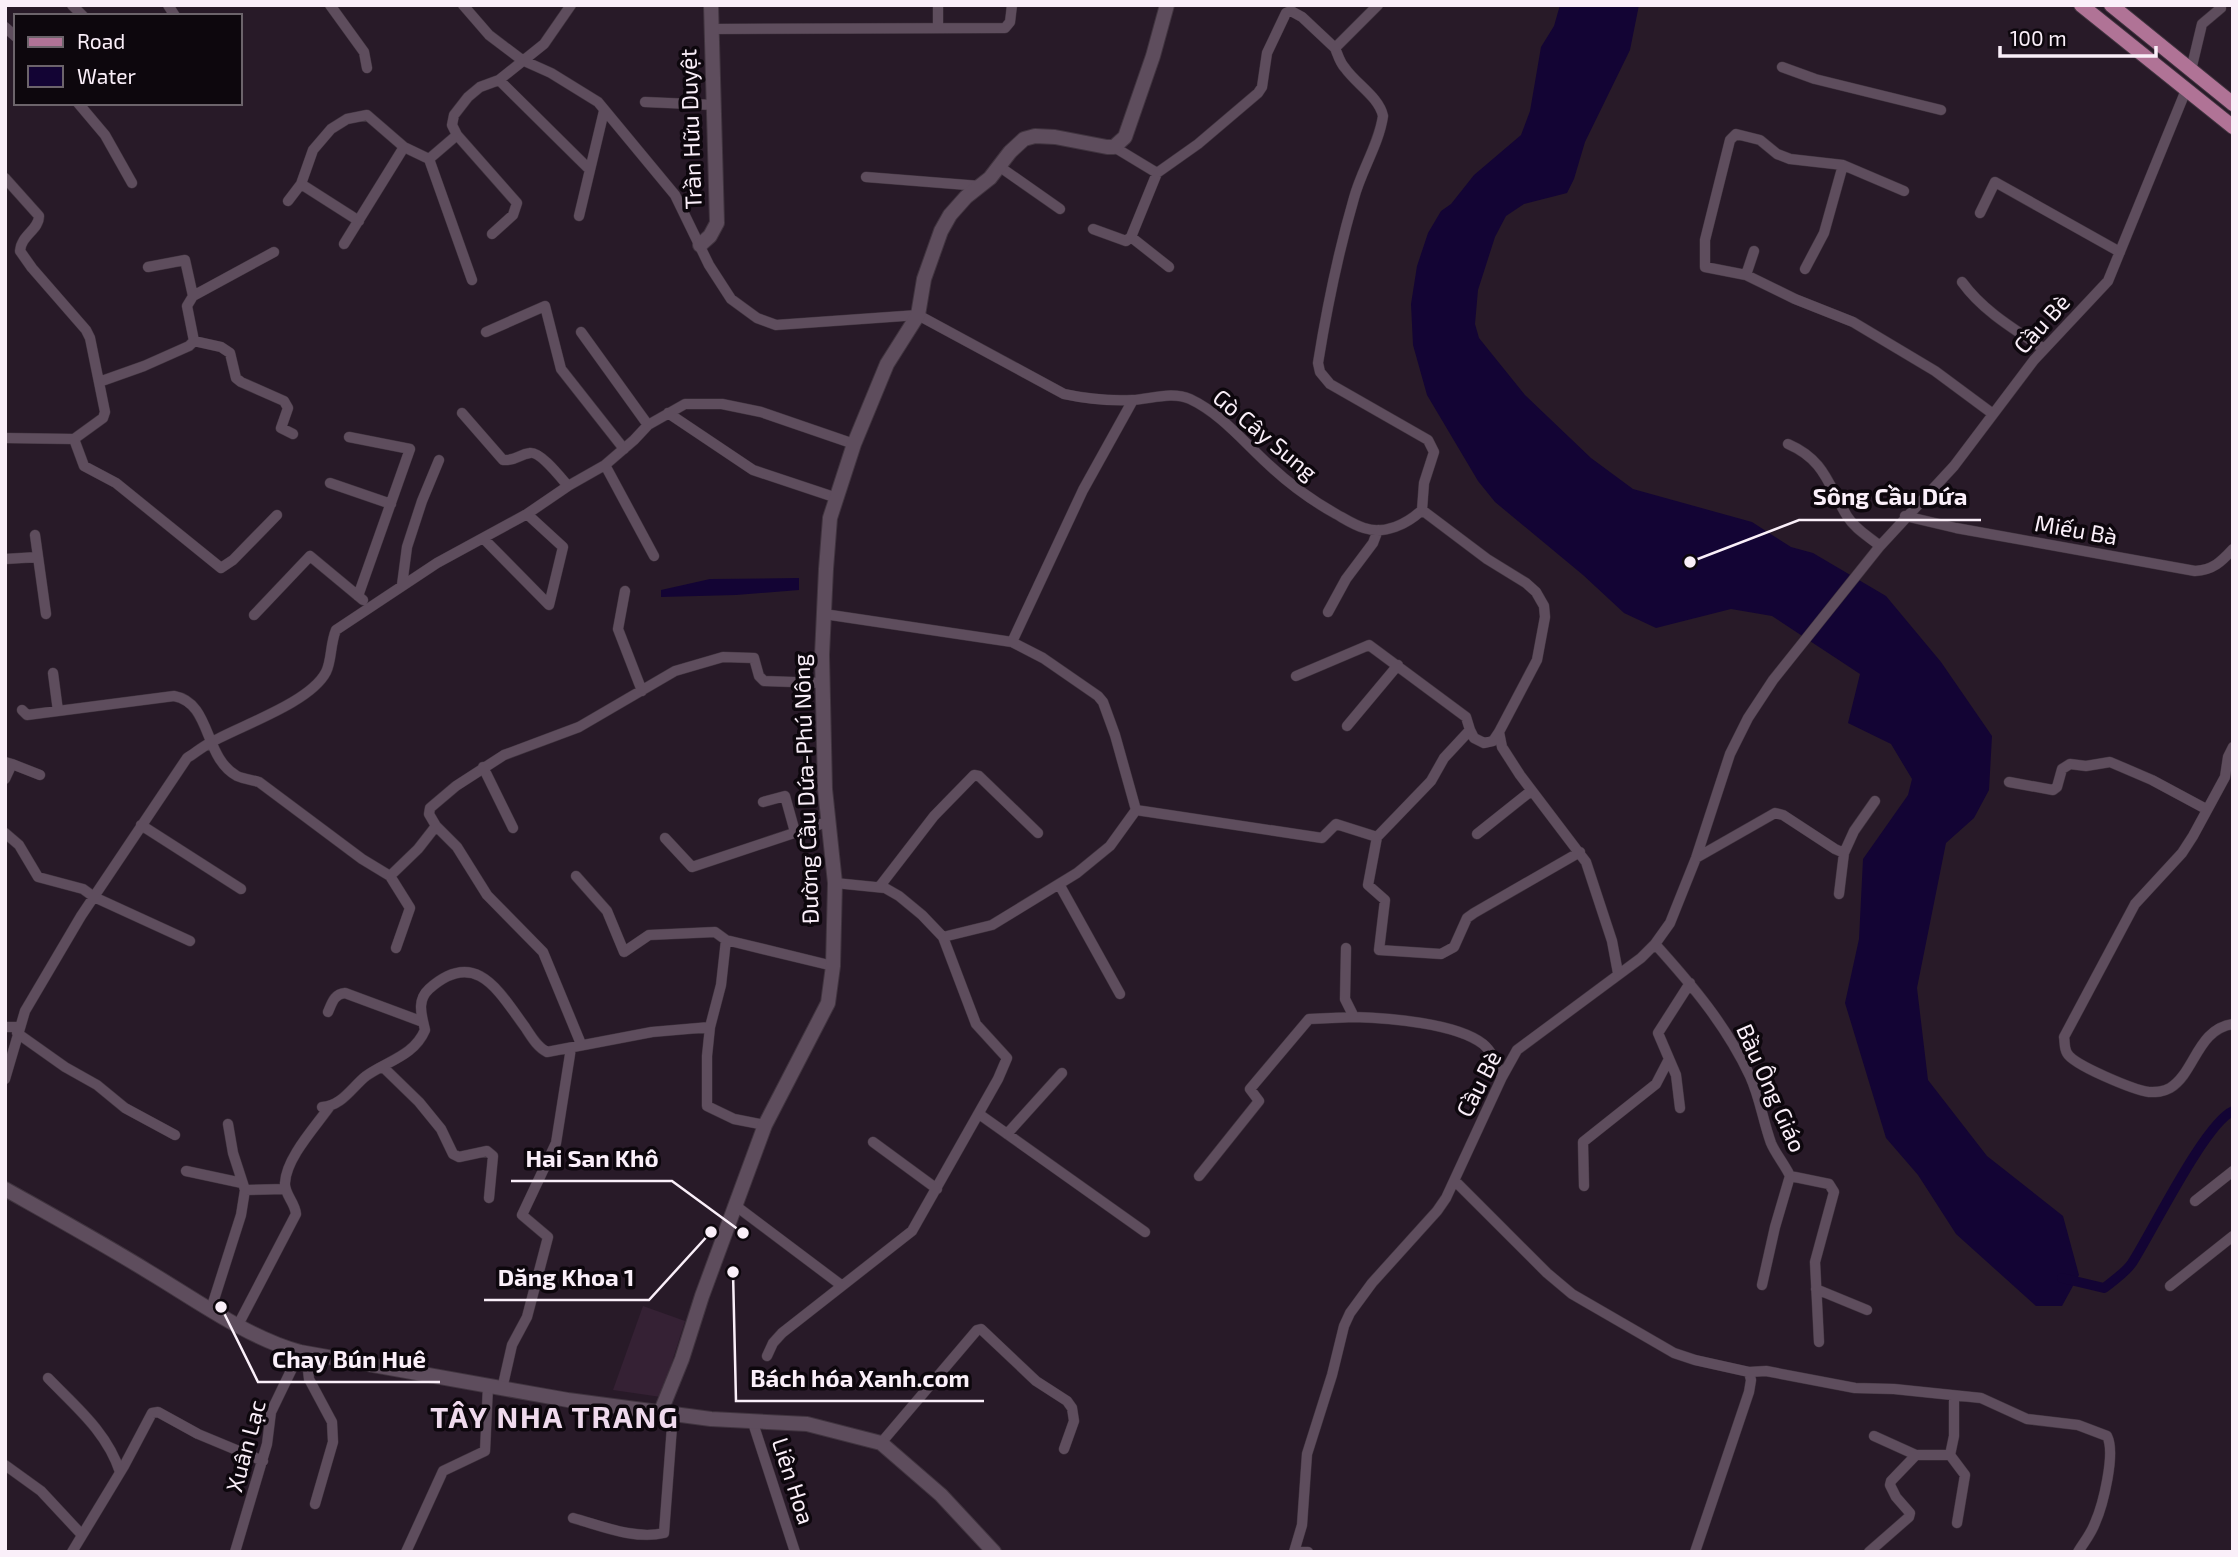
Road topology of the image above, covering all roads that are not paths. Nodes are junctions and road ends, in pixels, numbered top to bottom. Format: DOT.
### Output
graph roads {
  1 [pos="330,5"];
  2 [pos="347,5"];
  3 [pos="463,5"];
  4 [pos="571,5"];
  5 [pos="711,5"];
  6 [pos="938,5"];
  7 [pos="1012,5"];
  8 [pos="1167,5"];
  9 [pos="1378,5"];
  10 [pos="2081,5"];
  11 [pos="2111,5"];
  12 [pos="2221,8"];
  13 [pos="338,16"];
  14 [pos="938,27"];
  15 [pos="711,29"];
  16 [pos="1335,48"];
  17 [pos="522,60"];
  18 [pos="1782,67"];
  19 [pos="367,68"];
  20 [pos="2191,70"];
  21 [pos="499,80"];
  22 [pos="2186,90"];
  23 [pos="645,102"];
  24 [pos="2233,104"];
  25 [pos="80,105"];
  26 [pos="714,105"];
  27 [pos="604,110"];
  28 [pos="1941,110"];
  29 [pos="2233,127"];
  30 [pos="457,135"];
  31 [pos="404,147"];
  32 [pos="1114,147"];
  33 [pos="429,159"];
  34 [pos="1843,165"];
  35 [pos="1000,167"];
  36 [pos="590,170"];
  37 [pos="1157,173"];
  38 [pos="866,177"];
  39 [pos="5,178"];
  40 [pos="132,183"];
  41 [pos="301,184"];
  42 [pos="981,186"];
  43 [pos="1904,191"];
  44 [pos="288,201"];
  45 [pos="1060,209"];
  46 [pos="1980,213"];
  47 [pos="579,216"];
  48 [pos="359,221"];
  49 [pos="1093,229"];
  50 [pos="492,234"];
  51 [pos="1130,237"];
  52 [pos="344,244"];
  53 [pos="700,245"];
  54 [pos="1754,251"];
  55 [pos="274,252"];
  56 [pos="2120,252"];
  57 [pos="148,267"];
  58 [pos="1169,267"];
  59 [pos="1805,269"];
  60 [pos="1746,275"];
  61 [pos="472,280"];
  62 [pos="1962,282"];
  63 [pos="192,296"];
  64 [pos="918,314"];
  65 [pos="486,332"];
  66 [pos="581,332"];
  67 [pos="194,341"];
  68 [pos="2044,349"];
  69 [pos="99,382"];
  70 [pos="1133,400"];
  71 [pos="462,413"];
  72 [pos="668,413"];
  73 [pos="1993,414"];
  74 [pos="648,425"];
  75 [pos="293,434"];
  76 [pos="349,437"];
  77 [pos="5,438"];
  78 [pos="74,439"];
  79 [pos="854,444"];
  80 [pos="1788,444"];
  81 [pos="624,449"];
  82 [pos="439,460"];
  83 [pos="605,465"];
  84 [pos="330,483"];
  85 [pos="568,486"];
  86 [pos="837,498"];
  87 [pos="391,504"];
  88 [pos="1422,510"];
  89 [pos="527,514"];
  90 [pos="276,515"];
  91 [pos="1905,516"];
  92 [pos="1378,530"];
  93 [pos="35,536"];
  94 [pos="483,538"];
  95 [pos="2233,549"];
  96 [pos="1877,550"];
  97 [pos="38,556"];
  98 [pos="654,556"];
  99 [pos="5,559"];
  100 [pos="402,585"];
  101 [pos="625,591"];
  102 [pos="358,596"];
  103 [pos="371,606"];
  104 [pos="1328,612"];
  105 [pos="46,614"];
  106 [pos="824,614"];
  107 [pos="254,615"];
  108 [pos="1012,642"];
  109 [pos="1398,665"];
  110 [pos="53,673"];
  111 [pos="1296,676"];
  112 [pos="823,683"];
  113 [pos="642,691"];
  114 [pos="22,710"];
  115 [pos="58,711"];
  116 [pos="1347,726"];
  117 [pos="1470,730"];
  118 [pos="1499,732"];
  119 [pos="211,742"];
  120 [pos="2233,747"];
  121 [pos="8,763"];
  122 [pos="483,767"];
  123 [pos="40,775"];
  124 [pos="5,779"];
  125 [pos="2009,782"];
  126 [pos="1531,791"];
  127 [pos="1875,801"];
  128 [pos="763,802"];
  129 [pos="2206,809"];
  130 [pos="1136,810"];
  131 [pos="827,822"];
  132 [pos="141,825"];
  133 [pos="436,825"];
  134 [pos="513,828"];
  135 [pos="795,832"];
  136 [pos="1038,832"];
  137 [pos="5,834"];
  138 [pos="1477,834"];
  139 [pos="1377,837"];
  140 [pos="665,838"];
  141 [pos="1580,852"];
  142 [pos="1844,853"];
  143 [pos="1696,858"];
  144 [pos="390,876"];
  145 [pos="576,876"];
  146 [pos="835,883"];
  147 [pos="1059,884"];
  148 [pos="880,886"];
  149 [pos="241,889"];
  150 [pos="1839,894"];
  151 [pos="94,897"];
  152 [pos="943,937"];
  153 [pos="726,940"];
  154 [pos="190,941"];
  155 [pos="1655,944"];
  156 [pos="396,948"];
  157 [pos="1346,948"];
  158 [pos="834,966"];
  159 [pos="1618,972"];
  160 [pos="1690,983"];
  161 [pos="1119,994"];
  162 [pos="328,1012"];
  163 [pos="1354,1017"];
  164 [pos="424,1022"];
  165 [pos="2233,1024"];
  166 [pos="5,1027"];
  167 [pos="710,1027"];
  168 [pos="18,1030"];
  169 [pos="576,1046"];
  170 [pos="1669,1059"];
  171 [pos="384,1068"];
  172 [pos="1062,1073"];
  173 [pos="1502,1077"];
  174 [pos="5,1079"];
  175 [pos="1680,1108"];
  176 [pos="979,1114"];
  177 [pos="228,1124"];
  178 [pos="765,1125"];
  179 [pos="1007,1134"];
  180 [pos="175,1135"];
  181 [pos="873,1142"];
  182 [pos="186,1171"];
  183 [pos="2233,1171"];
  184 [pos="1199,1175"];
  185 [pos="1790,1176"];
  186 [pos="1455,1181"];
  187 [pos="244,1186"];
  188 [pos="1584,1186"];
  189 [pos="5,1189"];
  190 [pos="285,1189"];
  191 [pos="937,1189"];
  192 [pos="489,1198"];
  193 [pos="2195,1201"];
  194 [pos="736,1206"];
  195 [pos="1145,1232"];
  196 [pos="2233,1236"];
  197 [pos="841,1285"];
  198 [pos="1762,1285"];
  199 [pos="2170,1286"];
  200 [pos="1816,1289"];
  201 [pos="211,1309"];
  202 [pos="1867,1310"];
  203 [pos="238,1325"];
  204 [pos="1819,1342"];
  205 [pos="303,1352"];
  206 [pos="767,1356"];
  207 [pos="1749,1372"];
  208 [pos="48,1378"];
  209 [pos="495,1387"];
  210 [pos="1954,1396"];
  211 [pos="667,1412"];
  212 [pos="753,1423"];
  213 [pos="1874,1436"];
  214 [pos="881,1443"];
  215 [pos="1064,1449"];
  216 [pos="1916,1455"];
  217 [pos="1950,1455"];
  218 [pos="263,1461"];
  219 [pos="5,1465"];
  220 [pos="120,1472"];
  221 [pos="315,1504"];
  222 [pos="573,1518"];
  223 [pos="1957,1523"];
  224 [pos="82,1535"];
  225 [pos="72,1552"];
  226 [pos="235,1552"];
  227 [pos="406,1552"];
  228 [pos="795,1552"];
  229 [pos="994,1552"];
  230 [pos="1295,1552"];
  231 [pos="1308,1552"];
  232 [pos="1695,1552"];
  233 [pos="1869,1552"];
  234 [pos="2078,1552"];
  1 -- 13 [label="street"];
  2 -- 13 [label="street"];
  3 -- 17 [label="street"];
  4 -- 17 [label="street"];
  5 -- 15 [label="street, Trần Hữu Duyệt"];
  6 -- 14 [label="street"];
  7 -- 14 [label="street"];
  8 -- 32 [label="street"];
  9 -- 16 [label="street"];
  10 -- 22 [label="main road"];
  11 -- 20 [label="main road"];
  12 -- 20 [label="street"];
  13 -- 19 [label="street"];
  14 -- 15 [label="street"];
  15 -- 26 [label="street, Trần Hữu Duyệt"];
  16 -- 37 [label="street"];
  16 -- 88 [label="street"];
  17 -- 21 [label="street"];
  17 -- 27 [label="street"];
  18 -- 28 [label="street"];
  20 -- 22 [label="main road"];
  20 -- 24 [label="main road"];
  21 -- 30 [label="street"];
  21 -- 36 [label="street"];
  22 -- 29 [label="main road"];
  22 -- 56 [label="street, Cầu Bè"];
  23 -- 26 [label="street"];
  25 -- 40 [label="street"];
  26 -- 53 [label="street, Trần Hữu Duyệt"];
  27 -- 36 [label="street"];
  27 -- 53 [label="street"];
  30 -- 33 [label="street"];
  30 -- 50 [label="street"];
  31 -- 33 [label="street"];
  31 -- 41 [label="street"];
  31 -- 48 [label="street"];
  32 -- 35 [label="street, Đường Cầu Dứa-Phú Nông"];
  32 -- 37 [label="street"];
  33 -- 61 [label="street"];
  34 -- 43 [label="street"];
  34 -- 59 [label="street"];
  34 -- 60 [label="street"];
  35 -- 42 [label="street, Đường Cầu Dứa-Phú Nông"];
  35 -- 45 [label="street"];
  36 -- 47 [label="street"];
  37 -- 51 [label="street"];
  38 -- 42 [label="street"];
  39 -- 69 [label="street"];
  41 -- 44 [label="street"];
  41 -- 48 [label="street"];
  42 -- 64 [label="street, Đường Cầu Dứa-Phú Nông"];
  46 -- 56 [label="street"];
  48 -- 52 [label="street"];
  49 -- 51 [label="street"];
  51 -- 58 [label="street"];
  53 -- 64 [label="street"];
  54 -- 60 [label="street"];
  55 -- 63 [label="street"];
  56 -- 68 [label="street, Cầu Bè"];
  57 -- 63 [label="street"];
  60 -- 73 [label="street"];
  62 -- 68 [label="street"];
  63 -- 67 [label="street"];
  64 -- 70 [label="street, Gò Cây Sung"];
  64 -- 79 [label="street, Đường Cầu Dứa-Phú Nông"];
  65 -- 81 [label="street"];
  66 -- 74 [label="street"];
  67 -- 69 [label="street"];
  67 -- 75 [label="street"];
  68 -- 73 [label="street, Cầu Bè"];
  69 -- 78 [label="street"];
  70 -- 92 [label="street, Gò Cây Sung"];
  70 -- 108 [label="street"];
  71 -- 85 [label="street"];
  72 -- 74 [label="street"];
  72 -- 79 [label="street"];
  72 -- 86 [label="street"];
  73 -- 91 [label="street, Cầu Bè"];
  74 -- 81 [label="street"];
  76 -- 87 [label="street"];
  77 -- 78 [label="street"];
  78 -- 90 [label="street"];
  79 -- 86 [label="street, Đường Cầu Dứa-Phú Nông"];
  80 -- 96 [label="street"];
  81 -- 83 [label="street"];
  82 -- 100 [label="street"];
  83 -- 85 [label="street"];
  83 -- 98 [label="street"];
  84 -- 87 [label="street"];
  85 -- 89 [label="street"];
  86 -- 106 [label="street, Đường Cầu Dứa-Phú Nông"];
  87 -- 102 [label="street"];
  88 -- 92 [label="street"];
  88 -- 118 [label="street"];
  89 -- 94 [label="street"];
  89 -- 94 [label="street"];
  91 -- 95 [label="street, Miếu Bà"];
  91 -- 96 [label="street, Cầu Bè"];
  92 -- 104 [label="street"];
  93 -- 97 [label="street"];
  94 -- 100 [label="street"];
  96 -- 143 [label="street, Cầu Bè"];
  97 -- 99 [label="street"];
  97 -- 105 [label="street"];
  100 -- 103 [label="street"];
  101 -- 113 [label="street"];
  102 -- 103 [label="street"];
  102 -- 107 [label="street"];
  103 -- 119 [label="street"];
  106 -- 108 [label="street"];
  106 -- 112 [label="street, Đường Cầu Dứa-Phú Nông"];
  108 -- 130 [label="street"];
  109 -- 111 [label="street"];
  109 -- 116 [label="street"];
  109 -- 117 [label="street"];
  110 -- 115 [label="street"];
  112 -- 113 [label="street"];
  112 -- 131 [label="street, Đường Cầu Dứa-Phú Nông"];
  113 -- 122 [label="street"];
  114 -- 115 [label="street"];
  115 -- 119 [label="street"];
  117 -- 118 [label="street"];
  117 -- 139 [label="street"];
  118 -- 126 [label="street"];
  119 -- 132 [label="street"];
  119 -- 144 [label="street"];
  120 -- 129 [label="street"];
  121 -- 123 [label="street"];
  121 -- 124 [label="street"];
  122 -- 133 [label="street"];
  122 -- 134 [label="street"];
  125 -- 129 [label="street"];
  126 -- 138 [label="street"];
  126 -- 141 [label="street"];
  127 -- 142 [label="street"];
  128 -- 135 [label="street"];
  129 -- 165 [label="street"];
  130 -- 139 [label="street"];
  130 -- 147 [label="street"];
  131 -- 135 [label="street"];
  131 -- 146 [label="street, Đường Cầu Dứa-Phú Nông"];
  132 -- 149 [label="street"];
  132 -- 151 [label="street"];
  133 -- 144 [label="street"];
  133 -- 169 [label="street"];
  135 -- 140 [label="street"];
  136 -- 148 [label="street"];
  137 -- 151 [label="street"];
  139 -- 141 [label="street"];
  141 -- 159 [label="street"];
  142 -- 143 [label="street"];
  142 -- 150 [label="street"];
  143 -- 155 [label="street, Cầu Bè"];
  144 -- 156 [label="street"];
  145 -- 153 [label="street"];
  146 -- 148 [label="street"];
  146 -- 158 [label="street, Đường Cầu Dứa-Phú Nông"];
  147 -- 152 [label="street"];
  147 -- 161 [label="street"];
  148 -- 152 [label="street"];
  151 -- 154 [label="street"];
  151 -- 168 [label="street"];
  152 -- 176 [label="street"];
  153 -- 158 [label="street"];
  153 -- 167 [label="street"];
  155 -- 159 [label="street, Cầu Bè"];
  155 -- 160 [label="street, Bầu Ông Giáo"];
  157 -- 163 [label="street"];
  158 -- 178 [label="street, Đường Cầu Dứa-Phú Nông"];
  159 -- 173 [label="street, Cầu Bè"];
  160 -- 170 [label="street"];
  160 -- 185 [label="street, Bầu Ông Giáo"];
  162 -- 164 [label="street"];
  163 -- 173 [label="street"];
  163 -- 184 [label="street"];
  164 -- 169 [label="street"];
  164 -- 171 [label="street"];
  166 -- 168 [label="street"];
  167 -- 169 [label="street"];
  167 -- 178 [label="street"];
  168 -- 174 [label="street"];
  168 -- 180 [label="street"];
  169 -- 209 [label="street"];
  170 -- 175 [label="street"];
  170 -- 188 [label="street"];
  171 -- 190 [label="street"];
  171 -- 192 [label="street"];
  172 -- 179 [label="street"];
  173 -- 186 [label="street, Cầu Bè"];
  176 -- 179 [label="street"];
  176 -- 191 [label="street"];
  177 -- 187 [label="street"];
  178 -- 194 [label="street, Đường Cầu Dứa-Phú Nông"];
  179 -- 195 [label="street"];
  181 -- 191 [label="street"];
  182 -- 187 [label="street"];
  183 -- 193 [label="street"];
  185 -- 198 [label="street, Bầu Ông Giáo"];
  185 -- 200 [label="street, Bầu Ông Giáo"];
  186 -- 207 [label="street"];
  186 -- 230 [label="street, Cầu Bè"];
  187 -- 190 [label="street"];
  187 -- 201 [label="street"];
  189 -- 201 [label="street"];
  190 -- 203 [label="street"];
  191 -- 197 [label="street"];
  194 -- 197 [label="street"];
  194 -- 211 [label="street, Đường Cầu Dứa-Phú Nông"];
  196 -- 199 [label="street"];
  197 -- 206 [label="street"];
  200 -- 202 [label="street"];
  200 -- 204 [label="street, Bầu Ông Giáo"];
  201 -- 203 [label="street"];
  203 -- 205 [label="street"];
  205 -- 209 [label="street"];
  205 -- 218 [label="street, Xuân Lạc"];
  205 -- 221 [label="street"];
  207 -- 210 [label="street"];
  207 -- 232 [label="street"];
  208 -- 220 [label="street"];
  209 -- 211 [label="street"];
  209 -- 227 [label="street"];
  210 -- 217 [label="street"];
  210 -- 234 [label="street"];
  211 -- 212 [label="street"];
  211 -- 222 [label="street"];
  212 -- 214 [label="street"];
  212 -- 228 [label="street, Liên Hoa"];
  213 -- 216 [label="street"];
  214 -- 215 [label="street"];
  214 -- 229 [label="street"];
  216 -- 217 [label="street"];
  216 -- 233 [label="street"];
  217 -- 223 [label="street"];
  218 -- 220 [label="street"];
  218 -- 226 [label="street, Xuân Lạc"];
  219 -- 224 [label="street"];
  220 -- 224 [label="street"];
  224 -- 225 [label="street"];
  230 -- 231 [label="street"];
}
